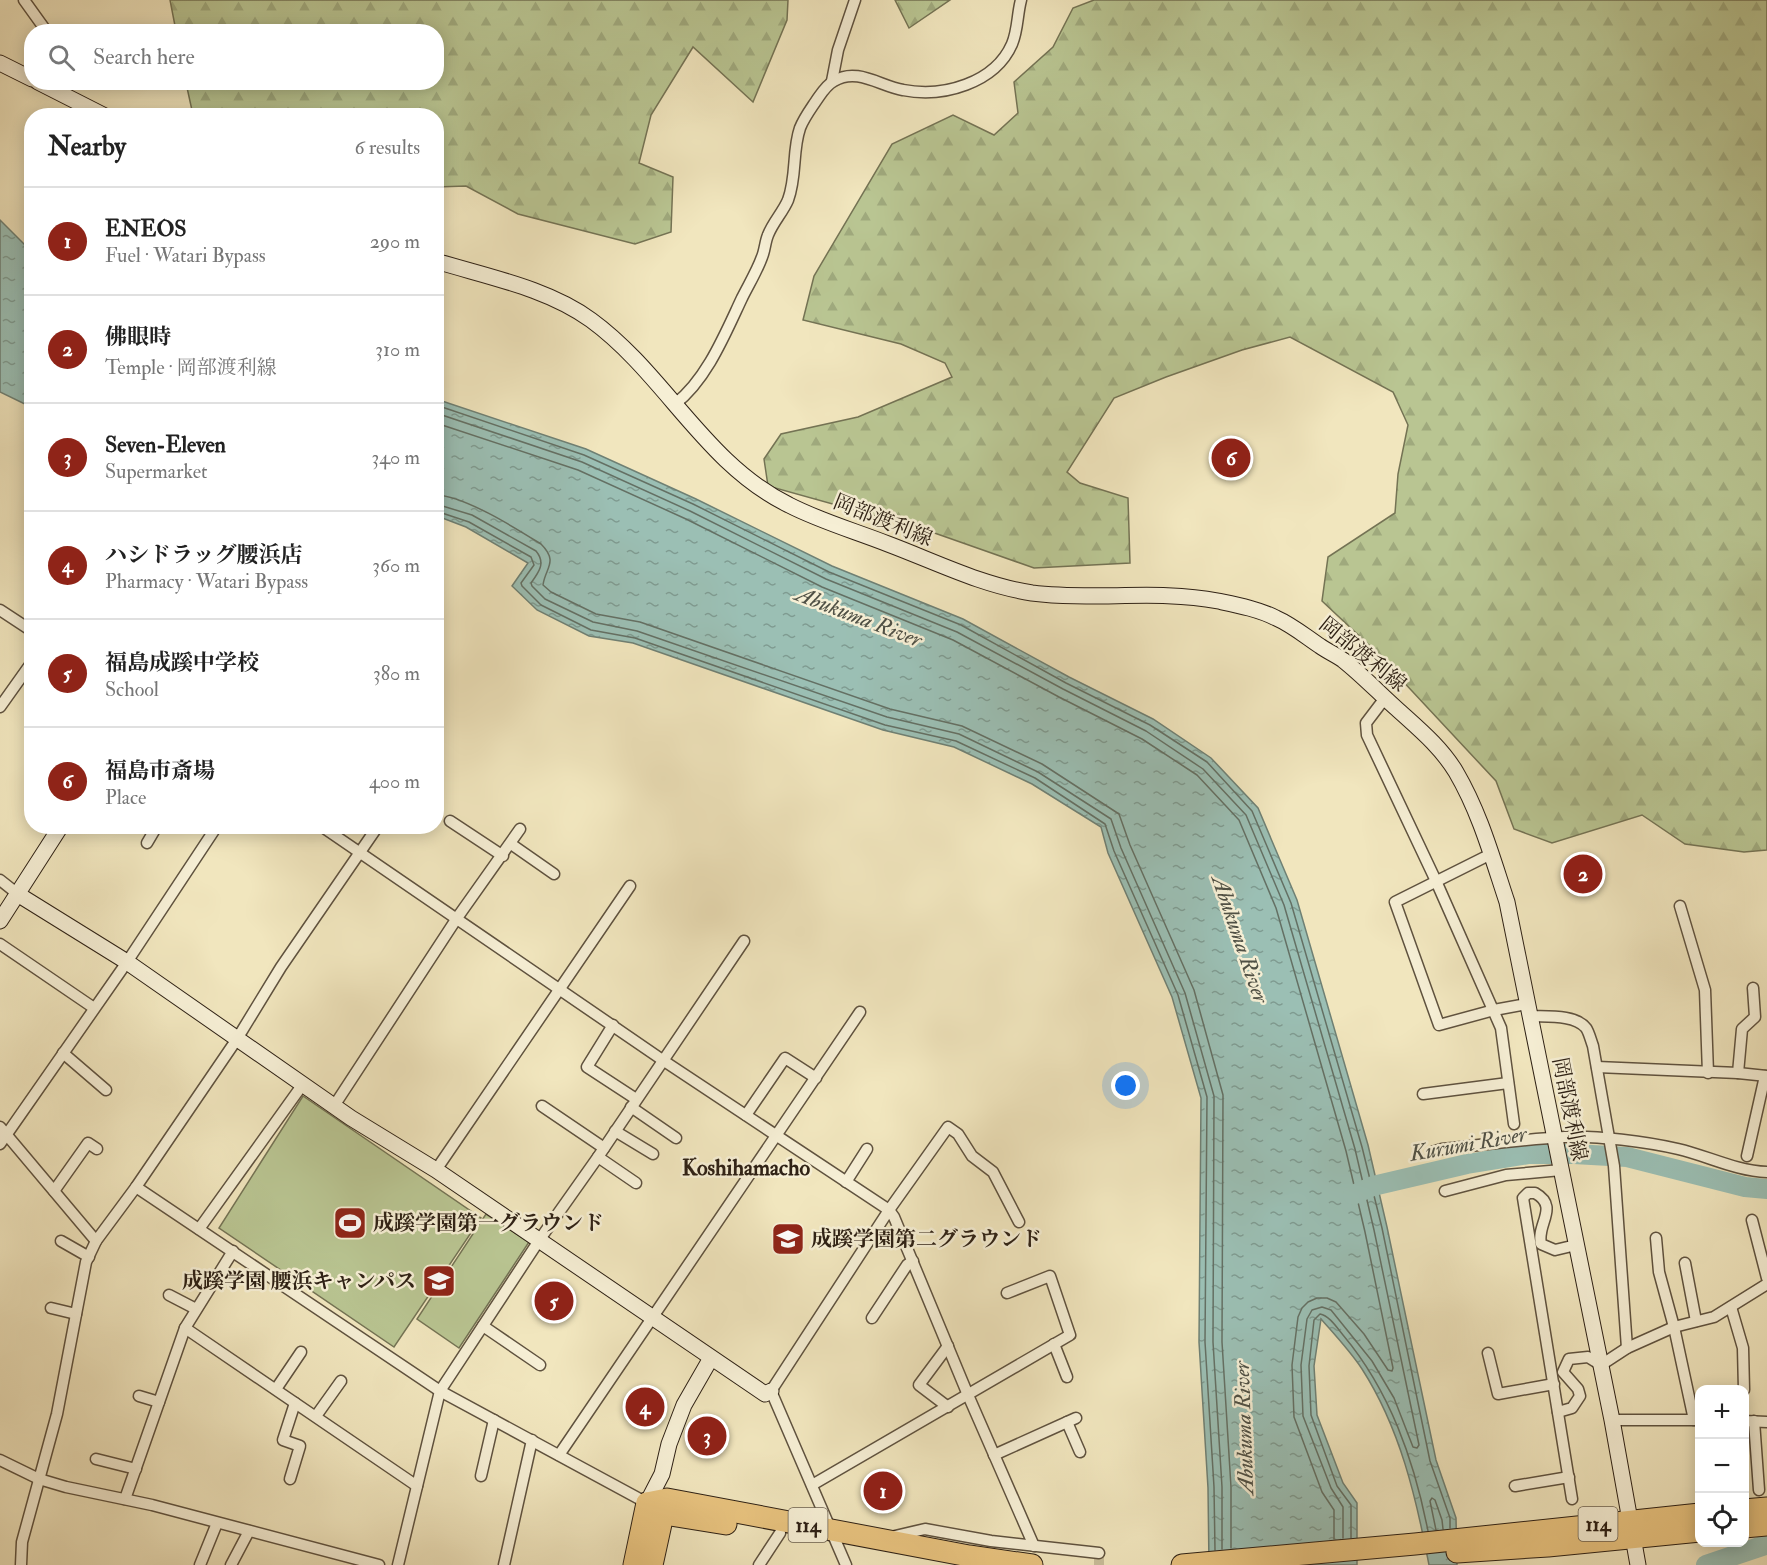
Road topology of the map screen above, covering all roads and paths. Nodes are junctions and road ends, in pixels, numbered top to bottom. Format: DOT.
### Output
graph roads {
  1 [pos="24,0"];
  2 [pos="855,0"];
  3 [pos="1021,0"];
  4 [pos="41,24"];
  5 [pos="0,63"];
  6 [pos="24,75"];
  7 [pos="832,81"];
  8 [pos="66,90"];
  9 [pos="93,108"];
  10 [pos="444,266"];
  11 [pos="675,404"];
  12 [pos="0,610"];
  13 [pos="24,626"];
  14 [pos="24,673"];
  15 [pos="1385,698"];
  16 [pos="0,707"];
  17 [pos="450,821"];
  18 [pos="520,829"];
  19 [pos="56,834"];
  20 [pos="153,834"];
  21 [pos="212,834"];
  22 [pos="333,834"];
  23 [pos="372,834"];
  24 [pos="147,843"];
  25 [pos="511,844"];
  26 [pos="360,852"];
  27 [pos="1491,854"];
  28 [pos="503,856"];
  29 [pos="554,874"];
  30 [pos="0,880"];
  31 [pos="1436,881"];
  32 [pos="630,886"];
  33 [pos="19,895"];
  34 [pos="1680,906"];
  35 [pos="457,918"];
  36 [pos="0,921"];
  37 [pos="744,940"];
  38 [pos="0,944"];
  39 [pos="127,962"];
  40 [pos="1754,988"];
  41 [pos="561,989"];
  42 [pos="93,1008"];
  43 [pos="1494,1010"];
  44 [pos="1529,1010"];
  45 [pos="860,1012"];
  46 [pos="613,1024"];
  47 [pos="237,1039"];
  48 [pos="63,1053"];
  49 [pos="664,1060"];
  50 [pos="1597,1067"];
  51 [pos="1708,1073"];
  52 [pos="1738,1073"];
  53 [pos="1766,1076"];
  54 [pos="816,1078"];
  55 [pos="1508,1083"];
  56 [pos="303,1084"];
  57 [pos="106,1090"];
  58 [pos="1423,1094"];
  59 [pos="634,1103"];
  60 [pos="334,1106"];
  61 [pos="542,1106"];
  62 [pos="746,1115"];
  63 [pos="1514,1124"];
  64 [pos="3,1131"];
  65 [pos="615,1131"];
  66 [pos="777,1136"];
  67 [pos="676,1138"];
  68 [pos="1556,1138"];
  69 [pos="1608,1140"];
  70 [pos="0,1144"];
  71 [pos="97,1149"];
  72 [pos="867,1149"];
  73 [pos="1432,1152"];
  74 [pos="601,1153"];
  75 [pos="653,1154"];
  76 [pos="1747,1156"];
  77 [pos="1561,1167"];
  78 [pos="436,1170"];
  79 [pos="1767,1172"];
  80 [pos="846,1182"];
  81 [pos="636,1183"];
  82 [pos="136,1187"];
  83 [pos="54,1191"];
  84 [pos="1445,1191"];
  85 [pos="889,1210"];
  86 [pos="1752,1220"];
  87 [pos="1019,1222"];
  88 [pos="199,1229"];
  89 [pos="1656,1238"];
  90 [pos="540,1239"];
  91 [pos="96,1240"];
  92 [pos="61,1241"];
  93 [pos="1576,1245"];
  94 [pos="233,1251"];
  95 [pos="89,1257"];
  96 [pos="913,1262"];
  97 [pos="1685,1263"];
  98 [pos="1767,1278"];
  99 [pos="1767,1284"];
  100 [pos="1007,1293"];
  101 [pos="169,1294"];
  102 [pos="1731,1307"];
  103 [pos="51,1308"];
  104 [pos="196,1309"];
  105 [pos="76,1314"];
  106 [pos="652,1318"];
  107 [pos="872,1318"];
  108 [pos="1696,1322"];
  109 [pos="483,1326"];
  110 [pos="1674,1327"];
  111 [pos="185,1328"];
  112 [pos="1054,1344"];
  113 [pos="948,1346"];
  114 [pos="1627,1348"];
  115 [pos="301,1352"];
  116 [pos="1488,1353"];
  117 [pos="711,1358"];
  118 [pos="540,1365"];
  119 [pos="1601,1365"];
  120 [pos="1067,1377"];
  121 [pos="341,1381"];
  122 [pos="1554,1384"];
  123 [pos="1744,1385"];
  124 [pos="276,1389"];
  125 [pos="440,1391"];
  126 [pos="771,1391"];
  127 [pos="968,1395"];
  128 [pos="139,1396"];
  129 [pos="159,1402"];
  130 [pos="296,1403"];
  131 [pos="948,1407"];
  132 [pos="1558,1412"];
  133 [pos="1695,1412"];
  134 [pos="316,1416"];
  135 [pos="494,1420"];
  136 [pos="1612,1420"];
  137 [pos="1695,1420"];
  138 [pos="1749,1420"];
  139 [pos="1767,1422"];
  140 [pos="532,1440"];
  141 [pos="1080,1452"];
  142 [pos="559,1455"];
  143 [pos="994,1455"];
  144 [pos="96,1459"];
  145 [pos="0,1460"];
  146 [pos="136,1469"];
  147 [pos="482,1476"];
  148 [pos="1569,1477"];
  149 [pos="39,1479"];
  150 [pos="290,1479"];
  151 [pos="812,1485"];
  152 [pos="417,1486"];
  153 [pos="1515,1486"];
  154 [pos="125,1499"];
  155 [pos="1572,1499"];
  156 [pos="1763,1499"];
  157 [pos="659,1505"];
  158 [pos="1749,1507"];
  159 [pos="1695,1515"];
  160 [pos="217,1523"];
  161 [pos="1767,1525"];
  162 [pos="1749,1527"];
  163 [pos="1632,1529"];
  164 [pos="249,1531"];
  165 [pos="1695,1532"];
  166 [pos="780,1533"];
  167 [pos="834,1536"];
  168 [pos="1498,1542"];
  169 [pos="1099,1553"];
  170 [pos="1033,1556"];
  171 [pos="21,1565"];
  172 [pos="200,1565"];
  173 [pos="231,1565"];
  174 [pos="379,1565"];
  175 [pos="398,1565"];
  176 [pos="504,1565"];
  177 [pos="634,1565"];
  178 [pos="652,1565"];
  179 [pos="759,1565"];
  180 [pos="846,1565"];
  181 [pos="942,1565"];
  182 [pos="1182,1565"];
  183 [pos="1310,1565"];
  184 [pos="1638,1565"];
  1 -- 4 [label="street"];
  2 -- 7 [label="street"];
  3 -- 7 [label="street"];
  5 -- 6 [label="main road"];
  7 -- 11 [label="street"];
  8 -- 9 [label="main road"];
  10 -- 11 [label="main road, 岡部渡利線"];
  11 -- 15 [label="main road, 岡部渡利線"];
  12 -- 13 [label="street"];
  14 -- 16 [label="street"];
  15 -- 27 [label="main road, 岡部渡利線"];
  15 -- 31 [label="street"];
  17 -- 28 [label="street"];
  18 -- 25 [label="street"];
  19 -- 33 [label="main road"];
  20 -- 24 [label="street"];
  21 -- 39 [label="street"];
  22 -- 26 [label="street"];
  23 -- 26 [label="street"];
  25 -- 28 [label="street"];
  25 -- 29 [label="street"];
  26 -- 35 [label="street"];
  26 -- 47 [label="street"];
  27 -- 31 [label="street"];
  27 -- 44 [label="main road, 岡部渡利線"];
  28 -- 35 [label="street"];
  30 -- 33 [label="street"];
  31 -- 43 [label="street"];
  31 -- 43 [label="street"];
  32 -- 41 [label="street"];
  33 -- 36 [label="main road"];
  33 -- 39 [label="main road"];
  34 -- 51 [label="street"];
  35 -- 41 [label="street"];
  35 -- 60 [label="street"];
  37 -- 49 [label="street"];
  38 -- 42 [label="street"];
  39 -- 42 [label="street"];
  39 -- 47 [label="main road"];
  40 -- 52 [label="street"];
  41 -- 46 [label="street"];
  41 -- 78 [label="street"];
  42 -- 48 [label="street"];
  43 -- 44 [label="street"];
  43 -- 55 [label="street"];
  44 -- 50 [label="street"];
  44 -- 68 [label="main road, 岡部渡利線"];
  45 -- 54 [label="street"];
  46 -- 49 [label="street"];
  46 -- 59 [label="street"];
  47 -- 56 [label="main road"];
  47 -- 82 [label="street"];
  48 -- 57 [label="street"];
  48 -- 64 [label="street"];
  49 -- 59 [label="street"];
  49 -- 62 [label="street"];
  50 -- 51 [label="street"];
  50 -- 69 [label="street"];
  51 -- 52 [label="street"];
  52 -- 53 [label="street"];
  53 -- 76 [label="street"];
  54 -- 62 [label="street"];
  54 -- 66 [label="street"];
  55 -- 58 [label="street"];
  55 -- 63 [label="street"];
  56 -- 60 [label="main road"];
  56 -- 88 [label="street"];
  59 -- 65 [label="street"];
  59 -- 67 [label="street"];
  60 -- 78 [label="main road"];
  61 -- 74 [label="street"];
  62 -- 66 [label="street"];
  64 -- 70 [label="street"];
  64 -- 83 [label="street"];
  65 -- 74 [label="street"];
  65 -- 75 [label="street"];
  66 -- 80 [label="street"];
  66 -- 106 [label="street"];
  68 -- 69 [label="street"];
  68 -- 73 [label="street"];
  68 -- 77 [label="main road, 岡部渡利線"];
  69 -- 79 [label="street"];
  69 -- 114 [label="street"];
  71 -- 83 [label="street"];
  72 -- 80 [label="street"];
  74 -- 81 [label="street"];
  74 -- 90 [label="street"];
  77 -- 84 [label="street"];
  77 -- 93 [label="main road, 岡部渡利線"];
  78 -- 90 [label="main road"];
  80 -- 85 [label="street"];
  82 -- 88 [label="street"];
  82 -- 91 [label="street"];
  83 -- 91 [label="street"];
  85 -- 87 [label="street"];
  85 -- 96 [label="street"];
  85 -- 126 [label="street"];
  86 -- 98 [label="street"];
  88 -- 94 [label="street"];
  89 -- 110 [label="street"];
  90 -- 106 [label="main road"];
  90 -- 109 [label="street"];
  91 -- 95 [label="street"];
  92 -- 95 [label="street"];
  93 -- 119 [label="main road, 岡部渡利線"];
  93 -- 122 [label="street"];
  94 -- 104 [label="street"];
  94 -- 125 [label="street"];
  95 -- 105 [label="street"];
  96 -- 107 [label="street"];
  96 -- 113 [label="street"];
  97 -- 108 [label="street"];
  99 -- 102 [label="street"];
  100 -- 112 [label="street"];
  101 -- 104 [label="street"];
  102 -- 108 [label="street"];
  102 -- 123 [label="street"];
  103 -- 105 [label="street"];
  104 -- 111 [label="street"];
  105 -- 149 [label="street"];
  106 -- 117 [label="main road"];
  106 -- 142 [label="street"];
  108 -- 110 [label="street"];
  109 -- 118 [label="street"];
  109 -- 125 [label="street"];
  110 -- 114 [label="street"];
  110 -- 133 [label="street"];
  111 -- 124 [label="street"];
  111 -- 129 [label="street"];
  112 -- 120 [label="street"];
  112 -- 127 [label="street"];
  113 -- 127 [label="street"];
  113 -- 131 [label="street"];
  114 -- 119 [label="street"];
  115 -- 124 [label="street"];
  116 -- 122 [label="street"];
  117 -- 126 [label="main road"];
  117 -- 157 [label="main road"];
  119 -- 132 [label="street"];
  119 -- 136 [label="main road, 岡部渡利線"];
  121 -- 134 [label="street"];
  122 -- 132 [label="street"];
  124 -- 130 [label="street"];
  125 -- 135 [label="street"];
  125 -- 152 [label="street"];
  126 -- 151 [label="street"];
  127 -- 131 [label="street"];
  127 -- 143 [label="street"];
  128 -- 129 [label="street"];
  129 -- 146 [label="street"];
  130 -- 134 [label="street"];
  130 -- 150 [label="street"];
  131 -- 151 [label="street"];
  132 -- 148 [label="street"];
  134 -- 152 [label="street"];
  135 -- 140 [label="street"];
  135 -- 147 [label="street"];
  136 -- 137 [label="street"];
  136 -- 163 [label="main road, 岡部渡利線"];
  138 -- 139 [label="street"];
  138 -- 156 [label="street"];
  140 -- 142 [label="street"];
  140 -- 176 [label="street"];
  141 -- 143 [label="street"];
  142 -- 157 [label="street"];
  143 -- 170 [label="street"];
  144 -- 146 [label="street"];
  145 -- 149 [label="street"];
  146 -- 154 [label="street"];
  148 -- 153 [label="street"];
  148 -- 155 [label="street"];
  149 -- 154 [label="street"];
  149 -- 171 [label="street"];
  151 -- 167 [label="street"];
  152 -- 175 [label="street"];
  154 -- 160 [label="street"];
  156 -- 158 [label="highway"];
  157 -- 166 [label="highway, 114"];
  157 -- 167 [label="highway, 114"];
  157 -- 177 [label="highway"];
  157 -- 178 [label="highway"];
  159 -- 163 [label="highway, 114"];
  160 -- 164 [label="street"];
  160 -- 172 [label="street"];
  161 -- 162 [label="highway"];
  163 -- 165 [label="highway, 114"];
  163 -- 168 [label="highway, 114"];
  163 -- 184 [label="main road, 岡部渡利線"];
  164 -- 173 [label="street"];
  164 -- 174 [label="street"];
  166 -- 167 [label="highway, 114"];
  166 -- 179 [label="street"];
  167 -- 170 [label="highway, 114"];
  167 -- 180 [label="street"];
  167 -- 181 [label="highway, 114"];
  168 -- 182 [label="highway, 114"];
  168 -- 183 [label="highway, 114"];
  169 -- 170 [label="street"];
}
